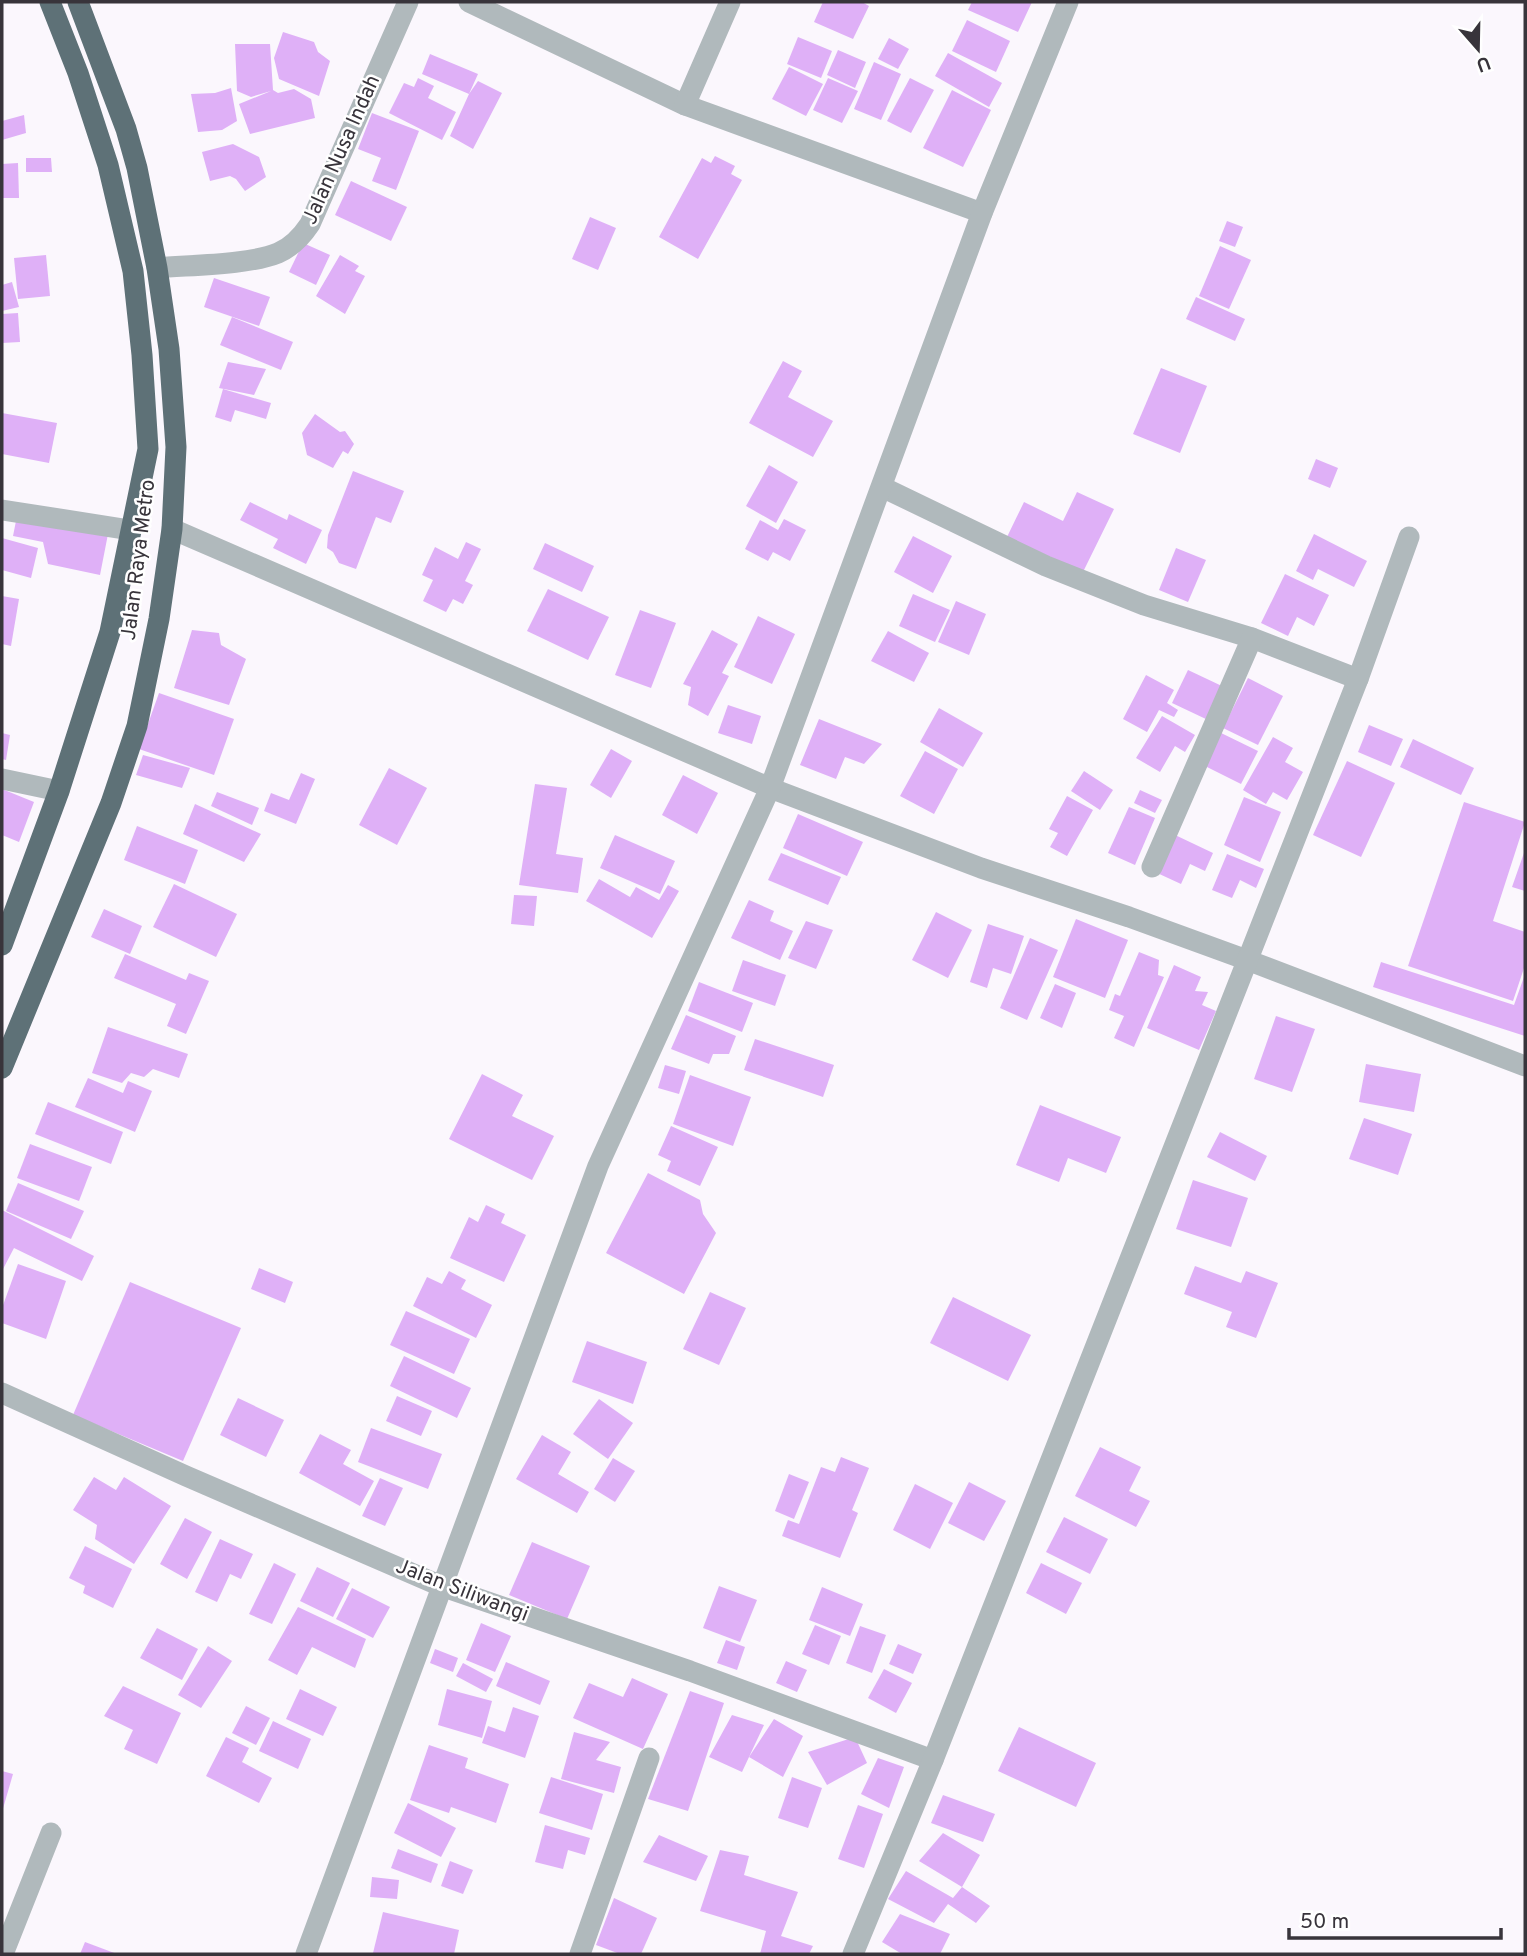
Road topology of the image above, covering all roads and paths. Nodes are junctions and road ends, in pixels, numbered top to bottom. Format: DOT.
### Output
graph roads {
  1 [pos="50,2"];
  2 [pos="78,2"];
  3 [pos="408,2"];
  4 [pos="469,2"];
  5 [pos="730,2"];
  6 [pos="1069,2"];
  7 [pos="685,105"];
  8 [pos="982,213"];
  9 [pos="157,268"];
  10 [pos="882,487"];
  11 [pos="2,510"];
  12 [pos="172,529"];
  13 [pos="130,530"];
  14 [pos="1409,537"];
  15 [pos="1252,638"];
  16 [pos="1358,680"];
  17 [pos="2,779"];
  18 [pos="770,788"];
  19 [pos="59,791"];
  20 [pos="1152,867"];
  21 [pos="2,945"];
  22 [pos="1247,960"];
  23 [pos="1525,1066"];
  24 [pos="2,1068"];
  25 [pos="2,1392"];
  26 [pos="441,1586"];
  27 [pos="649,1758"];
  28 [pos="933,1760"];
  29 [pos="51,1833"];
  30 [pos="3,1954"];
  31 [pos="306,1954"];
  32 [pos="580,1954"];
  33 [pos="853,1954"];
  1 -- 13 [label="highway"];
  2 -- 9 [label="highway, Jalan Raya Metro"];
  3 -- 9 [label="street, Jalan Nusa Indah"];
  4 -- 7 [label="street"];
  5 -- 7 [label="street"];
  6 -- 8 [label="street"];
  7 -- 8 [label="street"];
  8 -- 10 [label="street"];
  9 -- 12 [label="highway, Jalan Raya Metro"];
  10 -- 15 [label="street"];
  10 -- 18 [label="street"];
  11 -- 13 [label="street"];
  12 -- 18 [label="street"];
  12 -- 24 [label="highway, Jalan Raya Metro"];
  13 -- 19 [label="highway"];
  14 -- 16 [label="street"];
  15 -- 16 [label="street"];
  15 -- 20 [label="street"];
  16 -- 22 [label="street"];
  17 -- 19 [label="street"];
  18 -- 22 [label="street"];
  18 -- 26 [label="street"];
  19 -- 21 [label="highway"];
  22 -- 23 [label="street"];
  22 -- 28 [label="street"];
  25 -- 26 [label="street, Jalan Siliwangi"];
  26 -- 28 [label="street, Jalan Siliwangi"];
  26 -- 31 [label="street"];
  27 -- 32 [label="street"];
  28 -- 33 [label="street"];
  29 -- 30 [label="street"];
}
